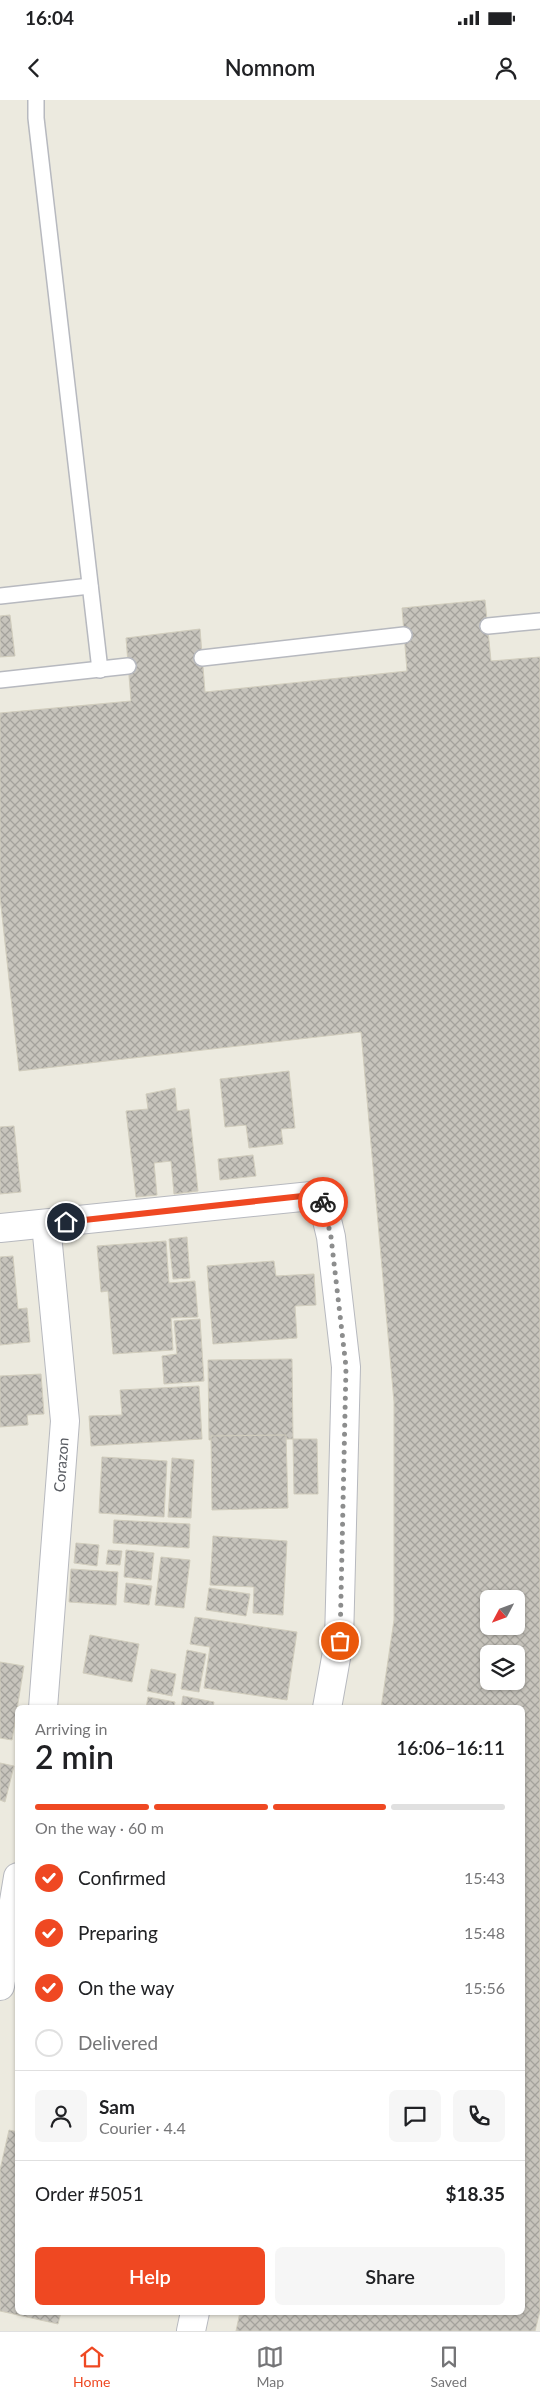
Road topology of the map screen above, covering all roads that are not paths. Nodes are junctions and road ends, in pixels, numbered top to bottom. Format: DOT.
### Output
graph roads {
  1 [pos="36,100"];
  2 [pos="90,586"];
  3 [pos="0,596"];
  4 [pos="540,621"];
  5 [pos="488,626"];
  6 [pos="404,635"];
  7 [pos="202,658"];
  8 [pos="128,666"];
  9 [pos="100,670"];
  10 [pos="0,680"];
  11 [pos="46,1224"];
  12 [pos="0,1228"];
  13 [pos="43,1705"];
  14 [pos="329,1705"];
  15 [pos="15,1895"];
  16 [pos="0,1986"];
  17 [pos="194,2315"];
  18 [pos="191,2331"];
  1 -- 2 [label="lane"];
  2 -- 3 [label="lane"];
  2 -- 9 [label="lane"];
  4 -- 5 [label="lane"];
  6 -- 7 [label="lane"];
  8 -- 9 [label="lane"];
  9 -- 10 [label="lane"];
  11 -- 12 [label="street"];
  11 -- 13 [label="street, Corazon"];
  11 -- 14 [label="street"];
  15 -- 16 [label="street"];
  17 -- 18 [label="street"];
}
